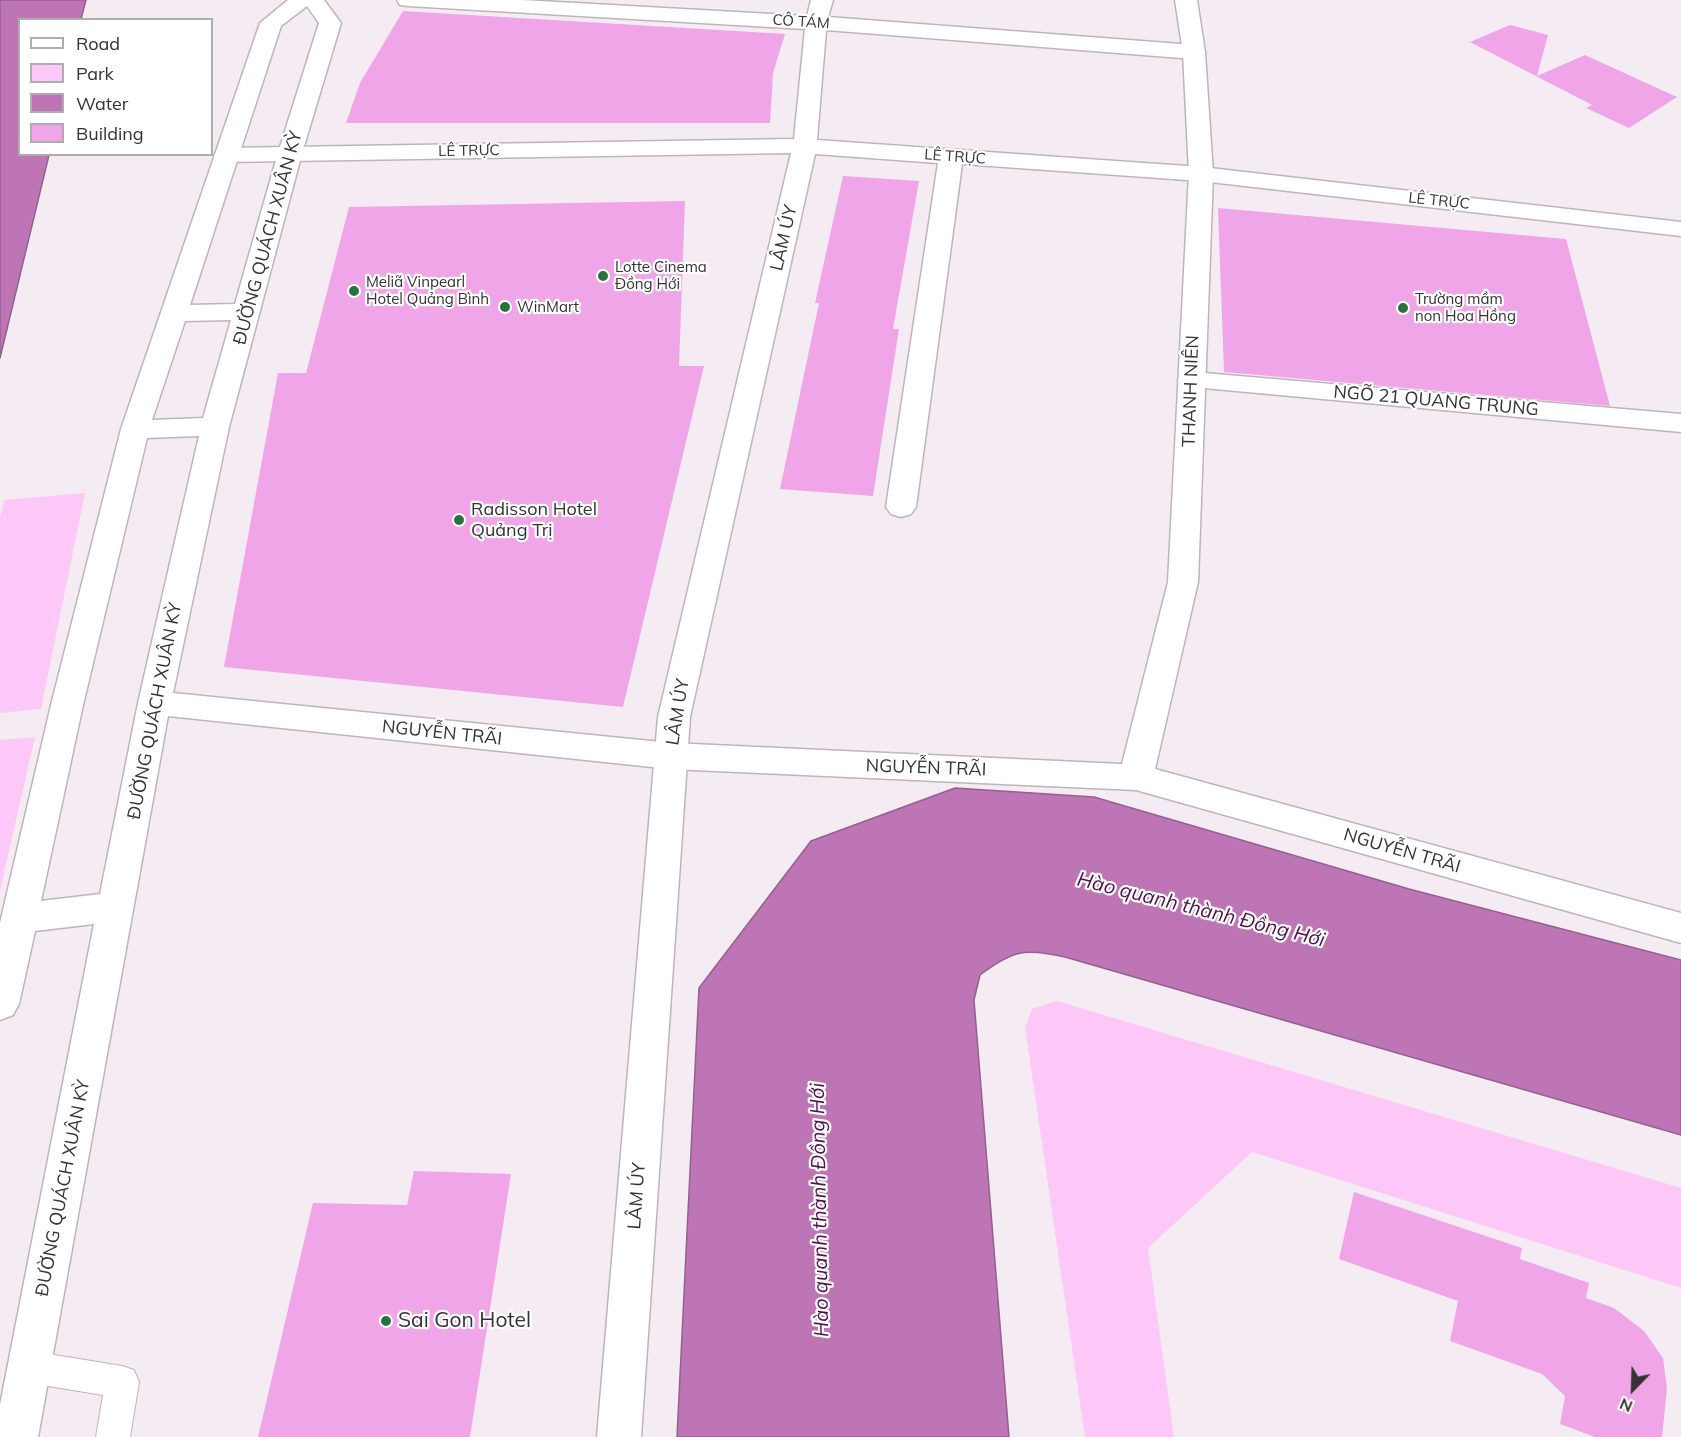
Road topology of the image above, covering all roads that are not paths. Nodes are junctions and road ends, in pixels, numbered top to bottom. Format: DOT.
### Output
graph roads {
  1 [pos="301,0"];
  2 [pos="313,0"];
  3 [pos="408,0"];
  4 [pos="1186,0"];
  5 [pos="819,11"];
  6 [pos="1194,52"];
  7 [pos="805,146"];
  8 [pos="290,153"];
  9 [pos="226,156"];
  10 [pos="951,156"];
  11 [pos="1201,174"];
  12 [pos="1681,229"];
  13 [pos="248,312"];
  14 [pos="173,313"];
  15 [pos="1192,380"];
  16 [pos="1681,423"];
  17 [pos="215,427"];
  18 [pos="135,429"];
  19 [pos="901,507"];
  20 [pos="154,703"];
  21 [pos="671,756"];
  22 [pos="1136,777"];
  23 [pos="117,907"];
  24 [pos="21,918"];
  25 [pos="1681,928"];
  26 [pos="0,1004"];
  27 [pos="30,1367"];
  28 [pos="16,1437"];
  29 [pos="113,1437"];
  30 [pos="619,1437"];
  1 -- 9 [label="street"];
  2 -- 8 [label="street, ĐƯỜNG QUÁCH XUÂN KỲ"];
  3 -- 5 [label="street, CÔ TÁM"];
  4 -- 6 [label="street, THANH NIÊN"];
  5 -- 6 [label="street, CÔ TÁM"];
  5 -- 7 [label="street, LÂM ÚY"];
  6 -- 11 [label="street, THANH NIÊN"];
  7 -- 8 [label="street, LÊ TRỰC"];
  7 -- 10 [label="street, LÊ TRỰC"];
  7 -- 21 [label="street, LÂM ÚY"];
  8 -- 9 [label="street, LÊ TRỰC"];
  8 -- 13 [label="street, ĐƯỜNG QUÁCH XUÂN KỲ"];
  9 -- 14 [label="street"];
  10 -- 11 [label="street, LÊ TRỰC"];
  10 -- 19 [label="street"];
  11 -- 12 [label="street, LÊ TRỰC"];
  11 -- 15 [label="street, THANH NIÊN"];
  13 -- 14 [label="street"];
  13 -- 17 [label="street, ĐƯỜNG QUÁCH XUÂN KỲ"];
  14 -- 18 [label="street"];
  15 -- 16 [label="street, NGÕ 21 QUANG TRUNG"];
  15 -- 22 [label="street, THANH NIÊN"];
  17 -- 18 [label="street"];
  17 -- 20 [label="street, ĐƯỜNG QUÁCH XUÂN KỲ"];
  18 -- 24 [label="street"];
  20 -- 21 [label="street, NGUYỄN TRÃI"];
  20 -- 23 [label="street, ĐƯỜNG QUÁCH XUÂN KỲ"];
  21 -- 22 [label="street, NGUYỄN TRÃI"];
  21 -- 30 [label="street, LÂM ÚY"];
  22 -- 25 [label="street, NGUYỄN TRÃI"];
  23 -- 24 [label="street"];
  23 -- 27 [label="street, ĐƯỜNG QUÁCH XUÂN KỲ"];
  24 -- 26 [label="street"];
  27 -- 28 [label="street, ĐƯỜNG QUÁCH XUÂN KỲ"];
  27 -- 29 [label="lane"];
}
